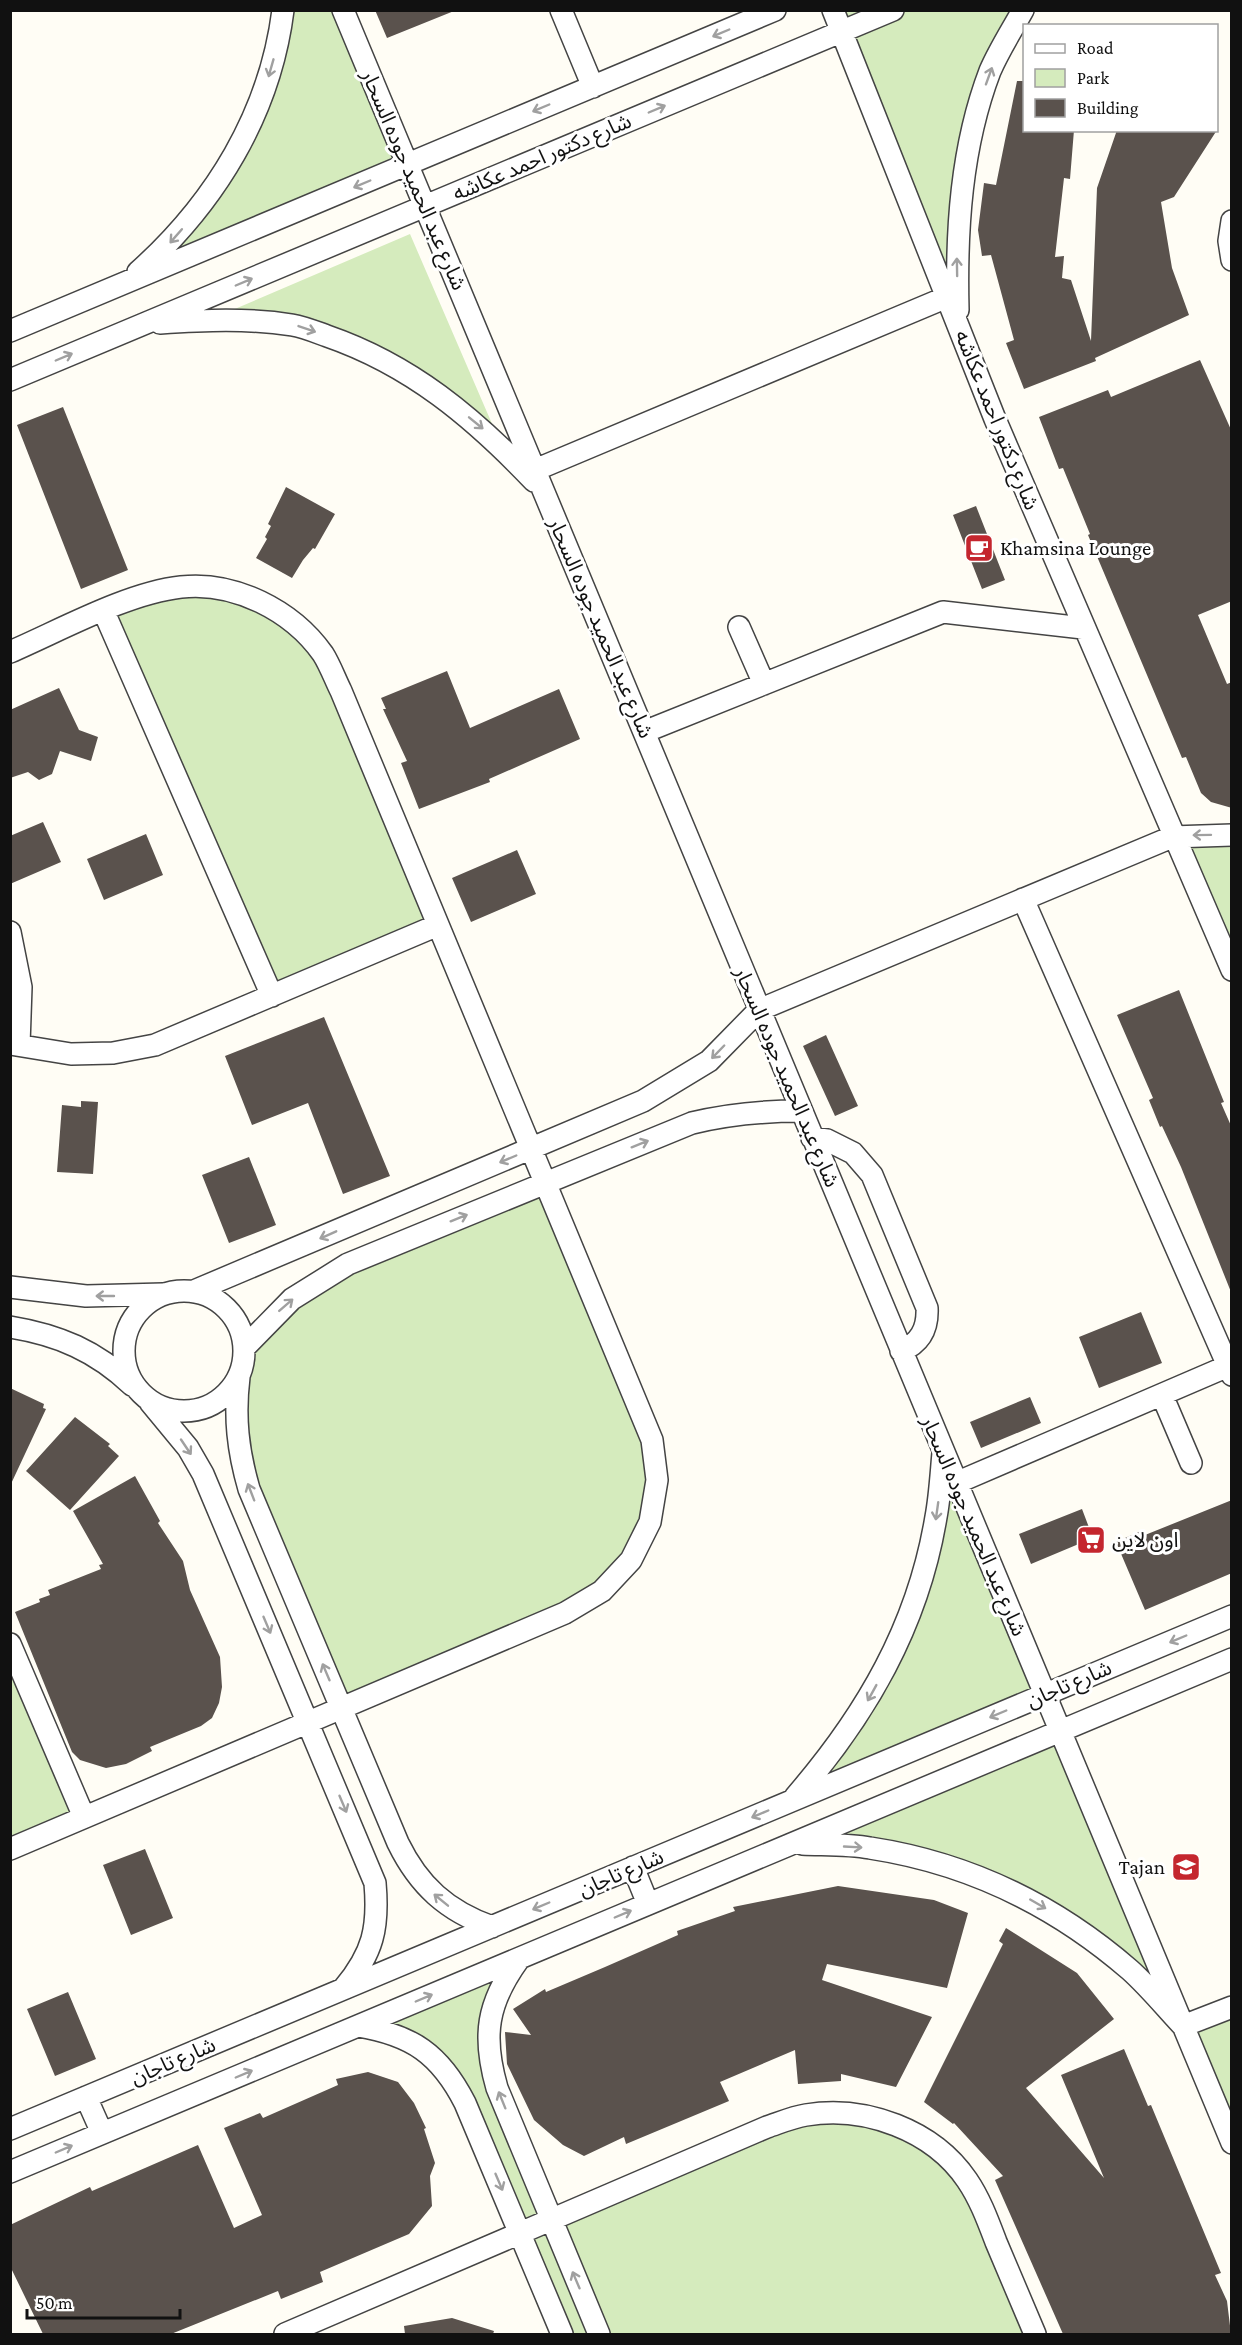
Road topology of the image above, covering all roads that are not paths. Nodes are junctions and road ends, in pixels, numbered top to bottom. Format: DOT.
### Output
graph roads {
  1 [pos="283,10"];
  2 [pos="343,10"];
  3 [pos="561,10"];
  4 [pos="775,10"];
  5 [pos="833,10"];
  6 [pos="893,10"];
  7 [pos="1023,10"];
  8 [pos="841,32"];
  9 [pos="593,87"];
  10 [pos="408,165"];
  11 [pos="425,206"];
  12 [pos="1232,221"];
  13 [pos="1232,260"];
  14 [pos="126,283"];
  15 [pos="947,297"];
  16 [pos="144,324"];
  17 [pos="958,326"];
  18 [pos="10,331"];
  19 [pos="10,380"];
  20 [pos="535,470"];
  21 [pos="544,491"];
  22 [pos="104,612"];
  23 [pos="739,627"];
  24 [pos="1083,628"];
  25 [pos="10,652"];
  26 [pos="764,684"];
  27 [pos="644,732"];
  28 [pos="1232,835"];
  29 [pos="1172,837"];
  30 [pos="1023,899"];
  31 [pos="438,925"];
  32 [pos="10,932"];
  33 [pos="1229,953"];
  34 [pos="272,996"];
  35 [pos="759,1010"];
  36 [pos="15,1044"];
  37 [pos="801,1111"];
  38 [pos="812,1138"];
  39 [pos="531,1149"];
  40 [pos="545,1183"];
  41 [pos="10,1287"];
  42 [pos="194,1291"];
  43 [pos="164,1294"];
  44 [pos="10,1327"];
  45 [pos="245,1347"];
  46 [pos="901,1351"];
  47 [pos="1230,1370"];
  48 [pos="239,1377"];
  49 [pos="143,1395"];
  50 [pos="1162,1395"];
  51 [pos="943,1453"];
  52 [pos="1191,1463"];
  53 [pos="956,1483"];
  54 [pos="1232,1616"];
  55 [pos="10,1644"];
  56 [pos="1232,1659"];
  57 [pos="1044,1695"];
  58 [pos="341,1708"];
  59 [pos="308,1722"];
  60 [pos="1059,1731"];
  61 [pos="792,1801"];
  62 [pos="84,1817"];
  63 [pos="795,1844"];
  64 [pos="10,1849"];
  65 [pos="633,1867"];
  66 [pos="648,1904"];
  67 [pos="492,1927"];
  68 [pos="519,1958"];
  69 [pos="343,1989"];
  70 [pos="1232,2007"];
  71 [pos="357,2026"];
  72 [pos="1184,2026"];
  73 [pos="86,2097"];
  74 [pos="10,2129"];
  75 [pos="102,2133"];
  76 [pos="1232,2144"];
  77 [pos="10,2172"];
  78 [pos="552,2220"];
  79 [pos="520,2234"];
  80 [pos="293,2333"];
  81 [pos="562,2334"];
  82 [pos="599,2334"];
  83 [pos="1035,2334"];
  1 -- 14 [label="street, one-way"];
  2 -- 10 [label="street, شارع عبد الحميد جوده السحار"];
  3 -- 9 [label="street"];
  4 -- 9 [label="street, one-way"];
  5 -- 8 [label="street, شارع دكتور احمد عكاشه"];
  6 -- 8 [label="street, شارع دكتور احمد عكاشه"];
  17 -- 7 [label="street, one-way"];
  11 -- 8 [label="street, شارع دكتور احمد عكاشه, one-way"];
  8 -- 15 [label="street, شارع دكتور احمد عكاشه"];
  9 -- 10 [label="street, one-way"];
  10 -- 11 [label="street, شارع عبد الحميد جوده السحار"];
  10 -- 14 [label="street, one-way"];
  16 -- 11 [label="street, شارع دكتور احمد عكاشه, one-way"];
  11 -- 20 [label="street, شارع عبد الحميد جوده السحار"];
  12 -- 13 [label="street"];
  14 -- 18 [label="street"];
  15 -- 17 [label="street, شارع دكتور احمد عكاشه"];
  15 -- 20 [label="street"];
  19 -- 16 [label="street, شارع دكتور احمد عكاشه, one-way"];
  16 -- 21 [label="street, one-way"];
  17 -- 24 [label="street, شارع دكتور احمد عكاشه"];
  20 -- 21 [label="street, شارع عبد الحميد جوده السحار"];
  21 -- 27 [label="street, شارع عبد الحميد جوده السحار"];
  22 -- 25 [label="street"];
  22 -- 31 [label="street"];
  22 -- 34 [label="street"];
  23 -- 26 [label="street"];
  24 -- 26 [label="street"];
  24 -- 29 [label="street, شارع دكتور احمد عكاشه"];
  26 -- 27 [label="street"];
  27 -- 35 [label="street, شارع عبد الحميد جوده السحار"];
  28 -- 29 [label="street, one-way"];
  29 -- 30 [label="street"];
  29 -- 33 [label="street, شارع دكتور احمد عكاشه"];
  30 -- 35 [label="street"];
  30 -- 47 [label="street"];
  31 -- 34 [label="street"];
  31 -- 39 [label="street"];
  32 -- 36 [label="street"];
  34 -- 36 [label="street"];
  35 -- 37 [label="street, شارع عبد الحميد جوده السحار"];
  35 -- 39 [label="street, one-way"];
  37 -- 38 [label="street, شارع عبد الحميد جوده السحار"];
  40 -- 37 [label="street, one-way"];
  38 -- 46 [label="street, شارع عبد الحميد جوده السحار"];
  38 -- 46 [label="street"];
  39 -- 40 [label="street"];
  39 -- 42 [label="street, one-way"];
  45 -- 40 [label="street, one-way"];
  40 -- 58 [label="street"];
  43 -- 41 [label="street, one-way"];
  42 -- 43 [label="street"];
  42 -- 45 [label="street"];
  43 -- 49 [label="street"];
  44 -- 49 [label="street"];
  45 -- 48 [label="street"];
  46 -- 51 [label="street, شارع عبد الحميد جوده السحار"];
  47 -- 50 [label="street"];
  48 -- 49 [label="street"];
  58 -- 48 [label="street, one-way"];
  49 -- 59 [label="street, one-way"];
  50 -- 52 [label="street"];
  50 -- 53 [label="street"];
  51 -- 53 [label="street, شارع عبد الحميد جوده السحار"];
  51 -- 61 [label="street, one-way"];
  53 -- 57 [label="street, شارع عبد الحميد جوده السحار"];
  54 -- 57 [label="street, شارع تاجان, one-way"];
  55 -- 62 [label="street"];
  56 -- 60 [label="street, شارع تاجان"];
  57 -- 60 [label="street, شارع عبد الحميد جوده السحار"];
  57 -- 61 [label="street, شارع تاجان, one-way"];
  58 -- 59 [label="street"];
  67 -- 58 [label="street, one-way"];
  59 -- 62 [label="street"];
  59 -- 69 [label="street, one-way"];
  60 -- 63 [label="street, شارع تاجان"];
  60 -- 72 [label="street, شارع عبد الحميد جوده السحار"];
  61 -- 65 [label="street, شارع تاجان, one-way"];
  62 -- 64 [label="street"];
  63 -- 66 [label="street, شارع تاجان"];
  63 -- 72 [label="street, one-way"];
  65 -- 66 [label="street"];
  65 -- 67 [label="street, شارع تاجان, one-way"];
  68 -- 66 [label="street, شارع تاجان, one-way"];
  67 -- 69 [label="street, شارع تاجان"];
  71 -- 68 [label="street, شارع تاجان, one-way"];
  78 -- 68 [label="street, one-way"];
  69 -- 73 [label="street, شارع تاجان"];
  70 -- 72 [label="street"];
  75 -- 71 [label="street, شارع تاجان, one-way"];
  71 -- 79 [label="street, one-way"];
  72 -- 76 [label="street, شارع عبد الحميد جوده السحار"];
  73 -- 74 [label="street, شارع تاجان"];
  73 -- 75 [label="street"];
  77 -- 75 [label="street, شارع تاجان, one-way"];
  78 -- 79 [label="street"];
  82 -- 78 [label="street, one-way"];
  78 -- 83 [label="street"];
  79 -- 80 [label="street"];
  79 -- 81 [label="street"];
}
